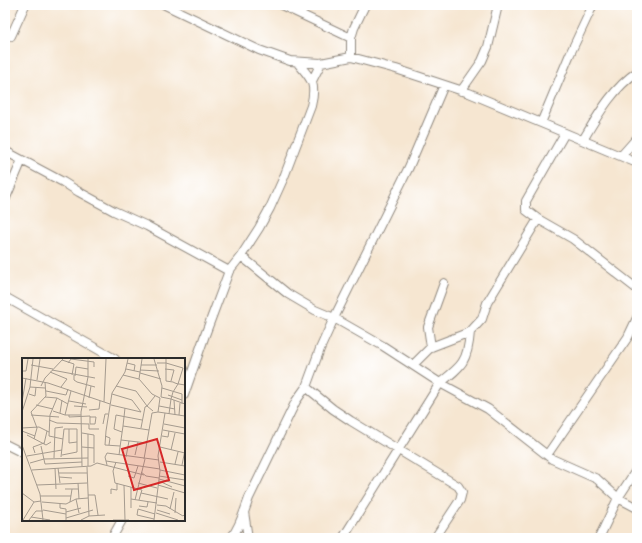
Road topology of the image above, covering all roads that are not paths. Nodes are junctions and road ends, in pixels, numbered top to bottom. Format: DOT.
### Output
graph roads {
  1 [pos="25,5"];
  2 [pos="165,5"];
  3 [pos="282,5"];
  4 [pos="365,5"];
  5 [pos="498,5"];
  6 [pos="593,5"];
  7 [pos="11,36"];
  8 [pos="351,38"];
  9 [pos="351,57"];
  10 [pos="296,62"];
  11 [pos="321,63"];
  12 [pos="637,72"];
  13 [pos="312,81"];
  14 [pos="444,85"];
  15 [pos="461,91"];
  16 [pos="541,123"];
  17 [pos="565,133"];
  18 [pos="637,138"];
  19 [pos="583,140"];
  20 [pos="5,151"];
  21 [pos="621,156"];
  22 [pos="22,160"];
  23 [pos="637,163"];
  24 [pos="5,200"];
  25 [pos="538,219"];
  26 [pos="241,256"];
  27 [pos="229,272"];
  28 [pos="444,283"];
  29 [pos="637,289"];
  30 [pos="5,297"];
  31 [pos="334,318"];
  32 [pos="637,318"];
  33 [pos="470,332"];
  34 [pos="431,347"];
  35 [pos="113,358"];
  36 [pos="413,365"];
  37 [pos="440,383"];
  38 [pos="306,387"];
  39 [pos="185,392"];
  40 [pos="5,444"];
  41 [pos="397,449"];
  42 [pos="22,452"];
  43 [pos="547,455"];
  44 [pos="637,469"];
  45 [pos="618,498"];
  46 [pos="637,508"];
  47 [pos="244,512"];
  48 [pos="121,521"];
  49 [pos="112,538"];
  50 [pos="230,538"];
  51 [pos="248,538"];
  52 [pos="343,538"];
  53 [pos="435,538"];
  54 [pos="599,538"];
  1 -- 7 [label="street"];
  2 -- 10 [label="street"];
  3 -- 8 [label="street"];
  4 -- 8 [label="street"];
  5 -- 15 [label="street"];
  6 -- 16 [label="street"];
  8 -- 9 [label="street"];
  9 -- 11 [label="street"];
  9 -- 14 [label="street"];
  10 -- 11 [label="street"];
  10 -- 13 [label="street"];
  11 -- 13 [label="street"];
  12 -- 19 [label="street"];
  13 -- 26 [label="street"];
  14 -- 15 [label="street"];
  14 -- 31 [label="street"];
  15 -- 16 [label="street"];
  16 -- 17 [label="street"];
  17 -- 19 [label="street"];
  17 -- 25 [label="street"];
  18 -- 21 [label="street"];
  19 -- 21 [label="street"];
  20 -- 22 [label="street"];
  21 -- 23 [label="street"];
  22 -- 24 [label="street"];
  22 -- 27 [label="street"];
  25 -- 29 [label="street"];
  25 -- 33 [label="street"];
  26 -- 27 [label="street"];
  26 -- 31 [label="street"];
  27 -- 39 [label="street"];
  28 -- 34 [label="street"];
  30 -- 35 [label="street"];
  31 -- 36 [label="street"];
  31 -- 38 [label="street"];
  32 -- 43 [label="street"];
  33 -- 34 [label="street"];
  33 -- 37 [label="street"];
  34 -- 36 [label="street"];
  36 -- 37 [label="street"];
  37 -- 41 [label="street"];
  37 -- 43 [label="street"];
  38 -- 41 [label="street"];
  38 -- 47 [label="street"];
  40 -- 42 [label="street"];
  41 -- 52 [label="street"];
  41 -- 53 [label="street"];
  43 -- 45 [label="street"];
  44 -- 45 [label="street"];
  45 -- 46 [label="street"];
  45 -- 54 [label="street"];
  47 -- 50 [label="street"];
  47 -- 51 [label="street"];
  48 -- 49 [label="street"];
}
